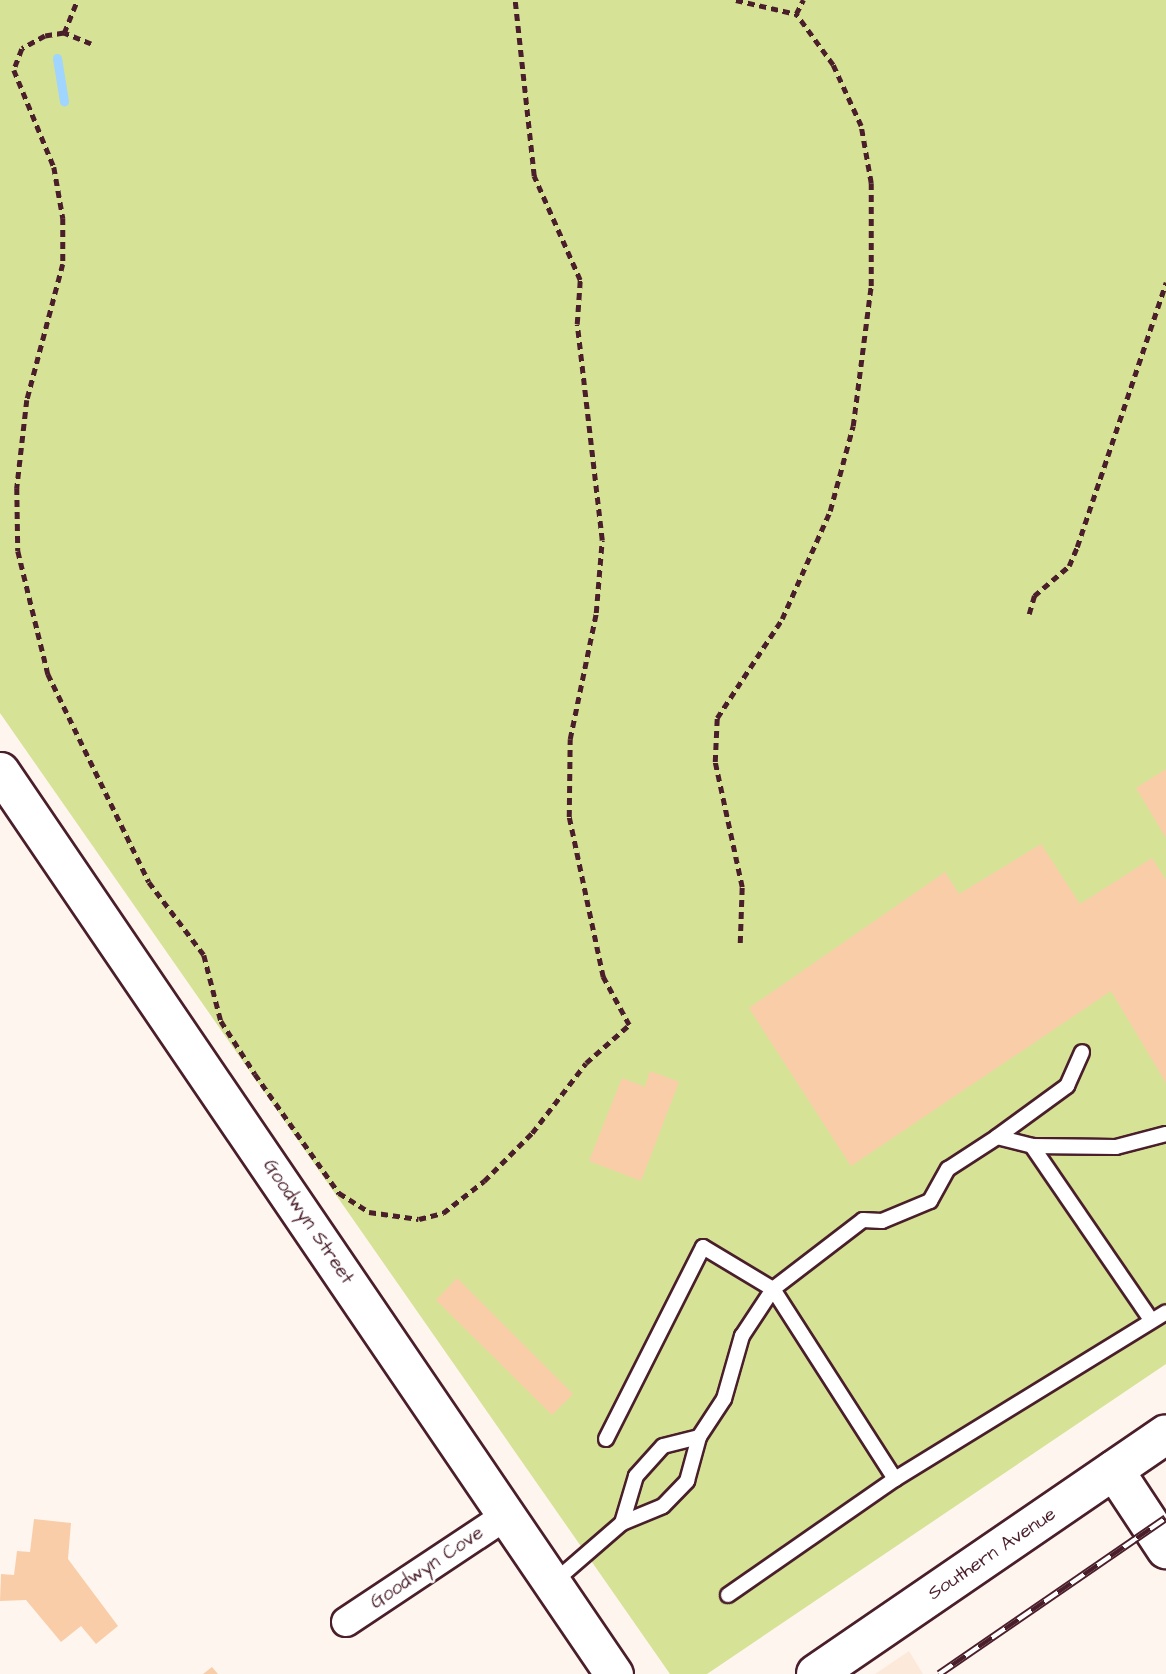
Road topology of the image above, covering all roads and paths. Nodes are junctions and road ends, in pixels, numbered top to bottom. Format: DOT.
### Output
graph roads {
  1 [pos="77,0"];
  2 [pos="515,0"];
  3 [pos="736,0"];
  4 [pos="803,0"];
  5 [pos="796,14"];
  6 [pos="64,33"];
  7 [pos="91,44"];
  8 [pos="1166,283"];
  9 [pos="1029,614"];
  10 [pos="0,771"];
  11 [pos="740,943"];
  12 [pos="1082,1052"];
  13 [pos="1166,1135"];
  14 [pos="997,1137"];
  15 [pos="1032,1146"];
  16 [pos="773,1289"];
  17 [pos="1166,1312"];
  18 [pos="1151,1320"];
  19 [pos="1166,1434"];
  20 [pos="699,1437"];
  21 [pos="606,1439"];
  22 [pos="1114,1471"];
  23 [pos="895,1479"];
  24 [pos="507,1515"];
  25 [pos="622,1523"];
  26 [pos="1166,1549"];
  27 [pos="555,1581"];
  28 [pos="728,1595"];
  29 [pos="346,1622"];
  30 [pos="614,1674"];
  31 [pos="816,1674"];
  1 -- 6 [label="path"];
  2 -- 6 [label="path"];
  3 -- 5 [label="path"];
  4 -- 5 [label="path"];
  5 -- 11 [label="path"];
  6 -- 7 [label="path"];
  8 -- 9 [label="path"];
  10 -- 24 [label="street, Goodwyn Street"];
  12 -- 14 [label="lane"];
  13 -- 15 [label="lane"];
  14 -- 15 [label="lane"];
  14 -- 16 [label="lane"];
  15 -- 18 [label="lane"];
  16 -- 20 [label="lane"];
  16 -- 21 [label="lane"];
  16 -- 23 [label="lane"];
  17 -- 18 [label="lane"];
  18 -- 23 [label="lane"];
  19 -- 22 [label="main road, Southern Avenue"];
  20 -- 25 [label="lane"];
  20 -- 25 [label="lane"];
  22 -- 26 [label="main road"];
  22 -- 31 [label="main road, Southern Avenue"];
  23 -- 28 [label="lane"];
  24 -- 27 [label="street, Goodwyn Street"];
  24 -- 29 [label="street, Goodwyn Cove"];
  25 -- 27 [label="lane"];
  27 -- 30 [label="street, Goodwyn Street"];
}
